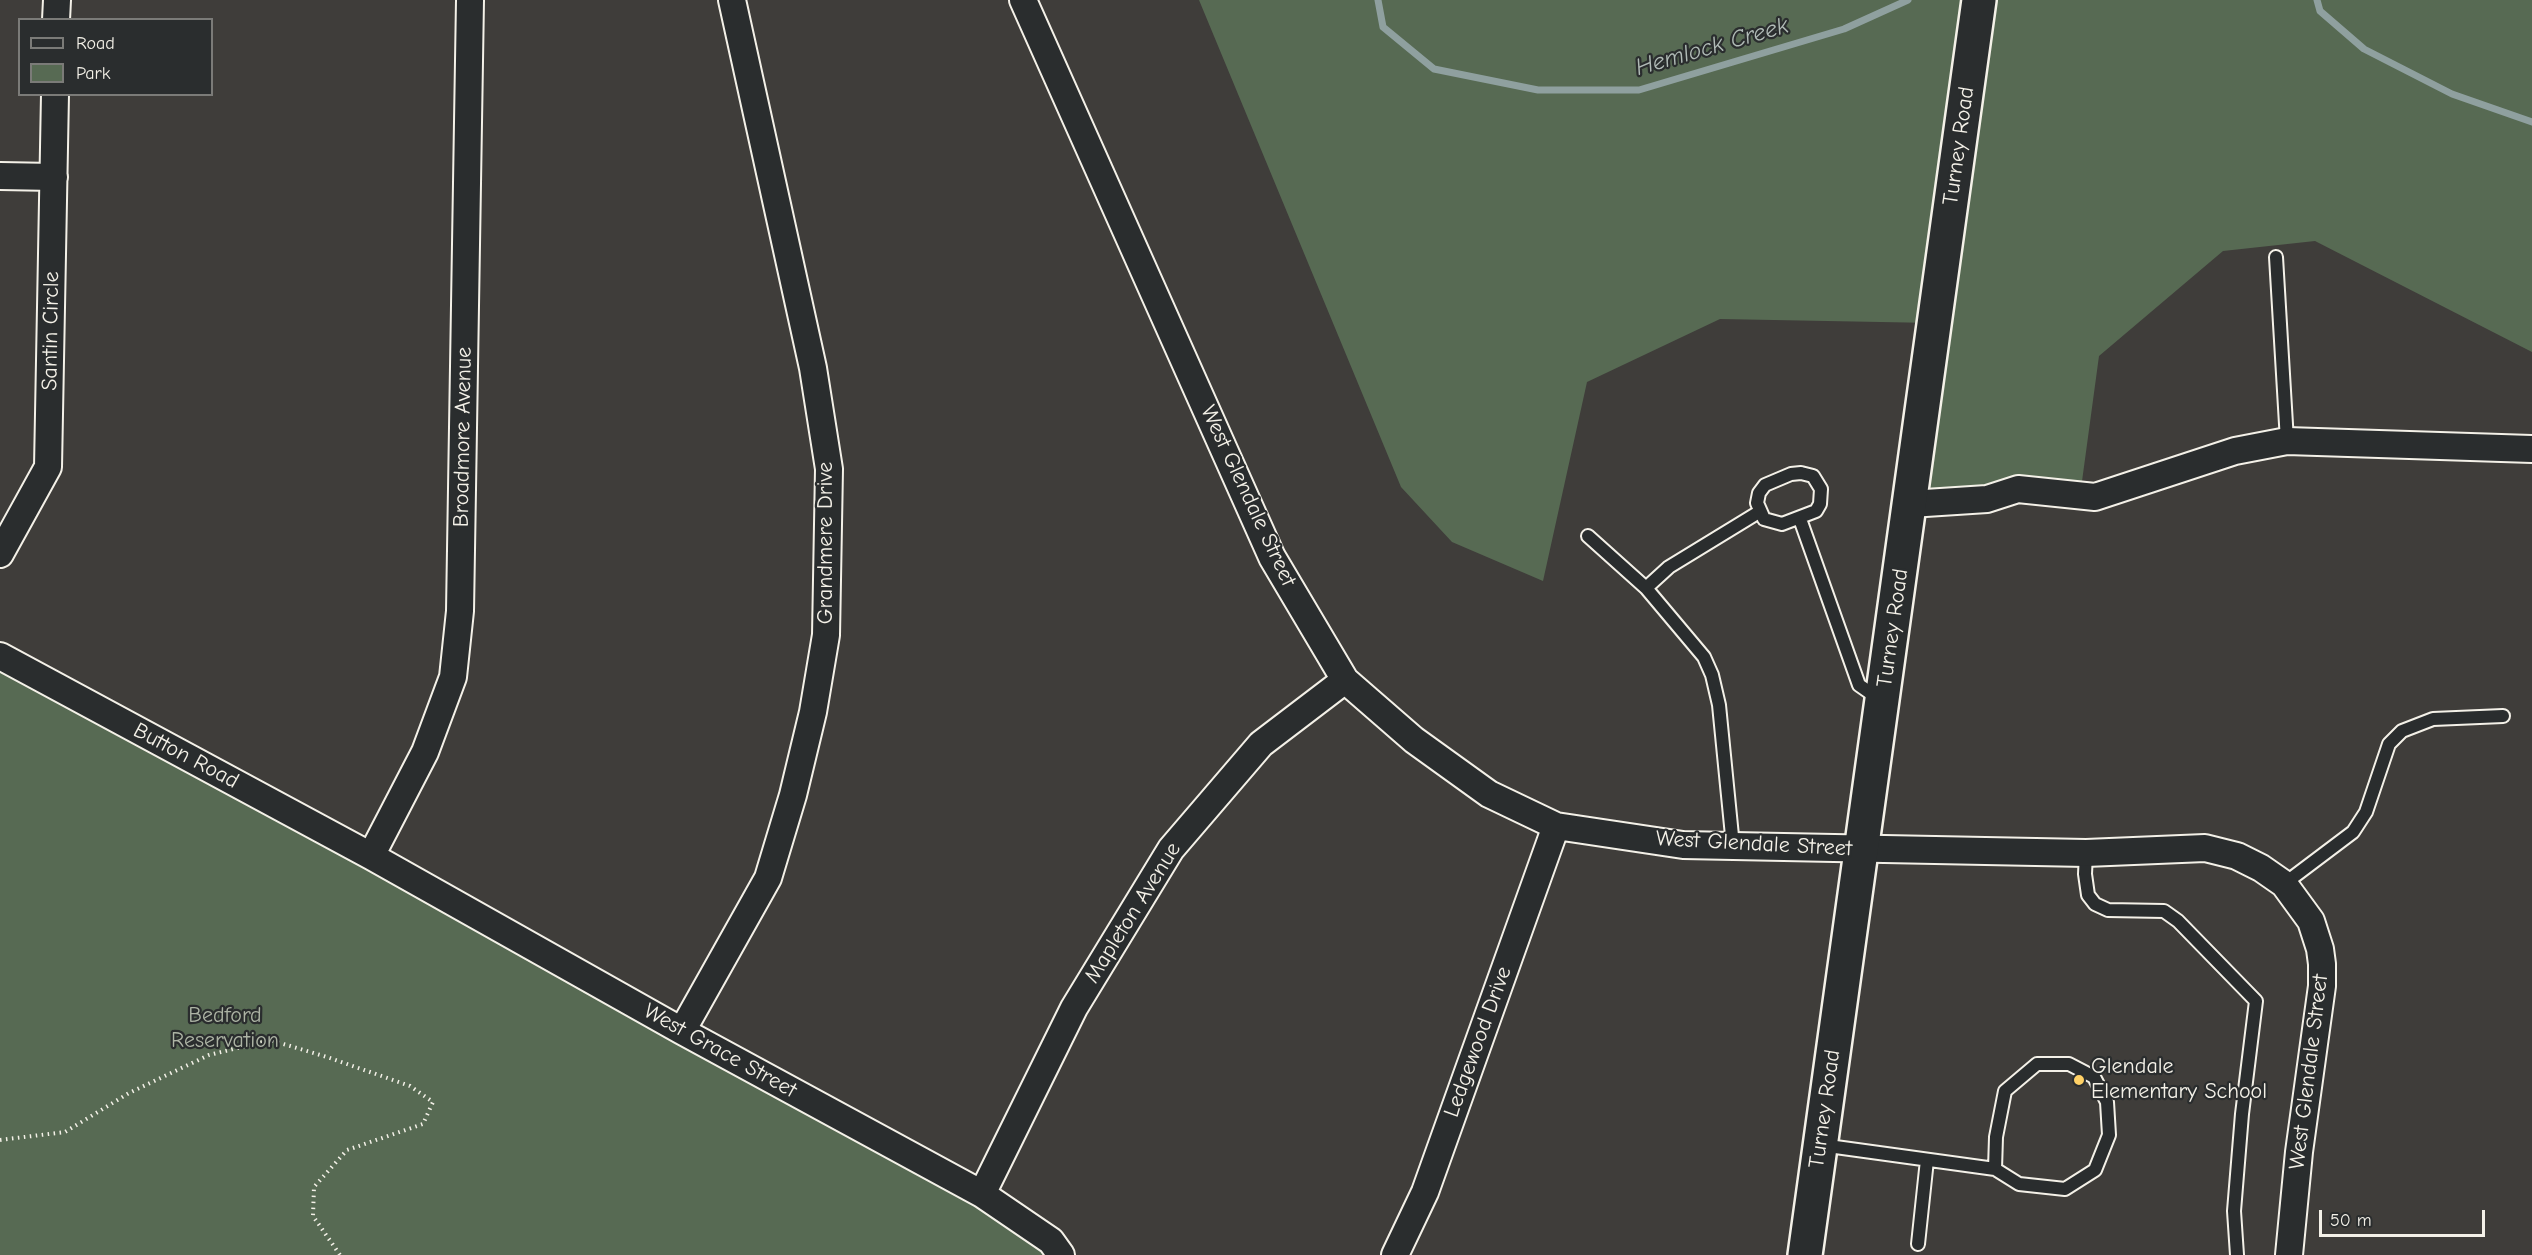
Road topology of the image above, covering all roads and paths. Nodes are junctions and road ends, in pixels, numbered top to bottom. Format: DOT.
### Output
graph roads {
  1 [pos="57,0"];
  2 [pos="470,0"];
  3 [pos="732,0"];
  4 [pos="1023,0"];
  5 [pos="1978,0"];
  6 [pos="56,18"];
  7 [pos="55,96"];
  8 [pos="0,176"];
  9 [pos="54,177"];
  10 [pos="2276,257"];
  11 [pos="2288,441"];
  12 [pos="2532,449"];
  13 [pos="1910,504"];
  14 [pos="1759,512"];
  15 [pos="1800,519"];
  16 [pos="1588,536"];
  17 [pos="0,554"];
  18 [pos="1646,588"];
  19 [pos="0,656"];
  20 [pos="1345,680"];
  21 [pos="1883,701"];
  22 [pos="2503,716"];
  23 [pos="1556,826"];
  24 [pos="1733,846"];
  25 [pos="1863,849"];
  26 [pos="2086,853"];
  27 [pos="371,856"];
  28 [pos="2284,884"];
  29 [pos="682,1031"];
  30 [pos="0,1140"];
  31 [pos="1820,1145"];
  32 [pos="1927,1160"];
  33 [pos="1995,1169"];
  34 [pos="982,1194"];
  35 [pos="1918,1244"];
  36 [pos="340,1255"];
  37 [pos="1061,1255"];
  38 [pos="1395,1255"];
  39 [pos="1805,1255"];
  40 [pos="2237,1255"];
  41 [pos="2289,1255"];
  1 -- 6 [label="street"];
  2 -- 27 [label="street, Broadmore Avenue"];
  3 -- 29 [label="street, Grandmere Drive"];
  4 -- 20 [label="street, West Glendale Street"];
  5 -- 13 [label="street, Turney Road"];
  7 -- 9 [label="street, Santin Circle"];
  8 -- 9 [label="street"];
  9 -- 17 [label="street, Santin Circle"];
  10 -- 11 [label="lane"];
  11 -- 12 [label="street"];
  11 -- 13 [label="street"];
  13 -- 21 [label="street, Turney Road"];
  14 -- 15 [label="lane"];
  14 -- 15 [label="lane"];
  14 -- 18 [label="lane"];
  15 -- 21 [label="lane"];
  16 -- 18 [label="lane"];
  18 -- 24 [label="lane"];
  19 -- 27 [label="street, Button Road"];
  20 -- 23 [label="street, West Glendale Street"];
  20 -- 34 [label="street, Mapleton Avenue"];
  21 -- 25 [label="street, Turney Road"];
  22 -- 28 [label="lane"];
  23 -- 24 [label="street, West Glendale Street"];
  23 -- 38 [label="street, Ledgewood Drive"];
  24 -- 25 [label="street, West Glendale Street"];
  25 -- 26 [label="street, West Glendale Street"];
  25 -- 31 [label="street, Turney Road"];
  26 -- 28 [label="street, West Glendale Street"];
  26 -- 40 [label="lane"];
  27 -- 29 [label="street, West Grace Street"];
  28 -- 41 [label="street, West Glendale Street"];
  29 -- 34 [label="street, West Grace Street"];
  30 -- 36 [label="path"];
  31 -- 32 [label="lane"];
  31 -- 39 [label="street, Turney Road"];
  32 -- 33 [label="lane"];
  32 -- 35 [label="lane"];
  33 -- 33 [label="lane"];
  34 -- 37 [label="street, West Grace Street"];
}
